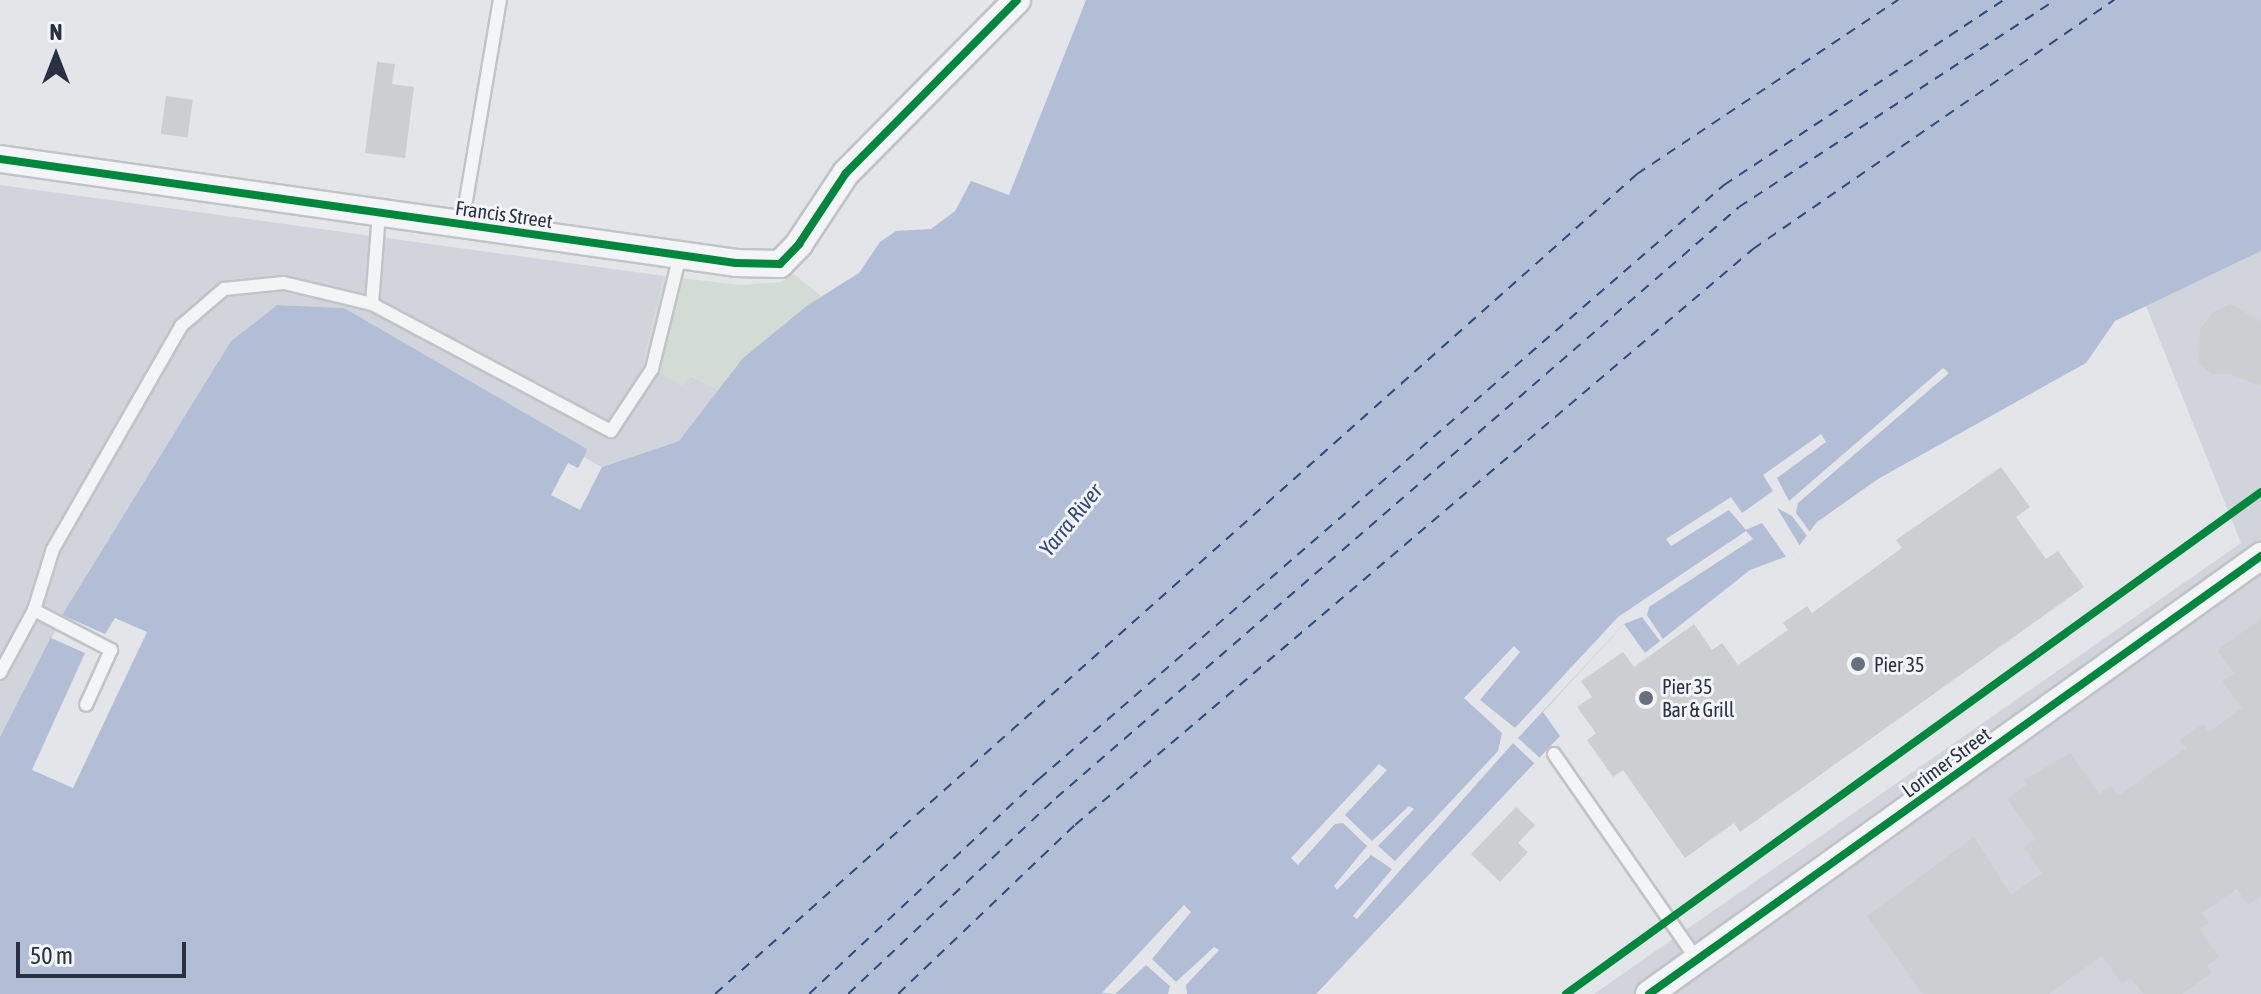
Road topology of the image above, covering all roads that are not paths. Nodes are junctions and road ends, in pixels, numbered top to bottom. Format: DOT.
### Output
graph roads {
  1 [pos="500,0"];
  2 [pos="1017,0"];
  3 [pos="0,159"];
  4 [pos="379,213"];
  5 [pos="462,224"];
  6 [pos="680,255"];
  7 [pos="372,304"];
  8 [pos="2261,556"];
  9 [pos="34,610"];
  10 [pos="0,673"];
  11 [pos="86,705"];
  12 [pos="1554,754"];
  13 [pos="1697,960"];
  14 [pos="1649,994"];
  1 -- 5 [label="lane"];
  2 -- 6 [label="street, Francis Street"];
  3 -- 4 [label="street, Francis Street"];
  4 -- 5 [label="street, Francis Street"];
  4 -- 7 [label="lane"];
  5 -- 6 [label="street, Francis Street"];
  6 -- 7 [label="lane"];
  7 -- 9 [label="lane"];
  8 -- 13 [label="street, Lorimer Street"];
  9 -- 10 [label="lane"];
  9 -- 11 [label="lane"];
  12 -- 13 [label="lane"];
  13 -- 14 [label="street, Lorimer Street"];
}
